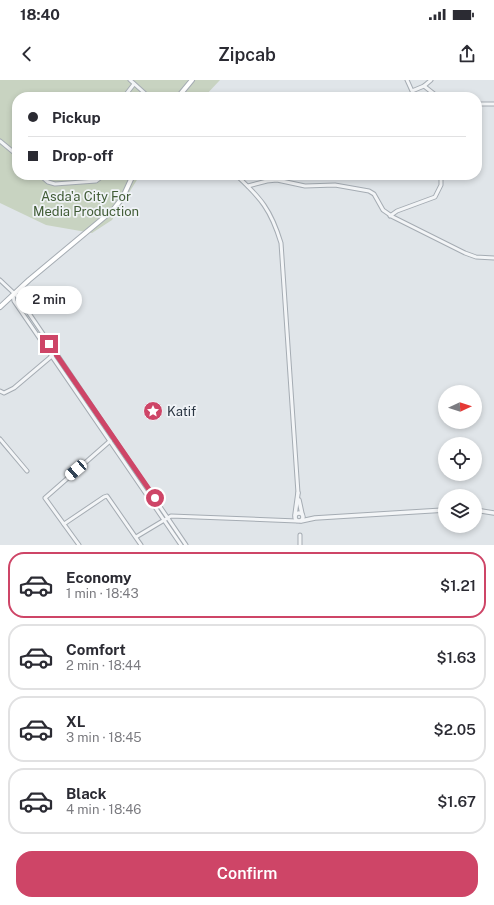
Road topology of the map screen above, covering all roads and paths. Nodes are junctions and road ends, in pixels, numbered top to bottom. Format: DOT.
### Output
graph roads {
  1 [pos="130,80"];
  2 [pos="192,80"];
  3 [pos="407,80"];
  4 [pos="431,80"];
  5 [pos="134,84"];
  6 [pos="424,86"];
  7 [pos="128,92"];
  8 [pos="143,92"];
  9 [pos="182,92"];
  10 [pos="432,92"];
  11 [pos="482,104"];
  12 [pos="494,104"];
  13 [pos="1,142"];
  14 [pos="12,151"];
  15 [pos="46,180"];
  16 [pos="97,180"];
  17 [pos="132,180"];
  18 [pos="241,180"];
  19 [pos="441,180"];
  20 [pos="248,186"];
  21 [pos="390,216"];
  22 [pos="494,258"];
  23 [pos="0,280"];
  24 [pos="14,295"];
  25 [pos="0,307"];
  26 [pos="56,353"];
  27 [pos="52,356"];
  28 [pos="1,393"];
  29 [pos="0,439"];
  30 [pos="110,441"];
  31 [pos="27,471"];
  32 [pos="298,493"];
  33 [pos="438,510"];
  34 [pos="482,511"];
  35 [pos="494,513"];
  36 [pos="302,515"];
  37 [pos="168,518"];
  38 [pos="315,518"];
  39 [pos="296,519"];
  40 [pos="164,520"];
  41 [pos="64,524"];
  42 [pos="300,535"];
  43 [pos="136,538"];
  44 [pos="79,545"];
  45 [pos="141,545"];
  46 [pos="181,545"];
  47 [pos="186,545"];
  48 [pos="300,545"];
  1 -- 5 [label="street"];
  2 -- 9 [label="main road"];
  3 -- 6 [label="street"];
  4 -- 6 [label="street"];
  5 -- 7 [label="street"];
  5 -- 8 [label="street"];
  6 -- 10 [label="street"];
  11 -- 12 [label="street"];
  13 -- 14 [label="street"];
  15 -- 16 [label="street"];
  17 -- 24 [label="main road"];
  18 -- 20 [label="street"];
  19 -- 21 [label="street"];
  20 -- 21 [label="street"];
  20 -- 32 [label="street"];
  21 -- 22 [label="street"];
  23 -- 24 [label="street"];
  24 -- 25 [label="main road"];
  24 -- 26 [label="street"];
  24 -- 27 [label="street"];
  26 -- 27 [label="street"];
  26 -- 37 [label="street"];
  27 -- 28 [label="street"];
  27 -- 30 [label="street"];
  29 -- 31 [label="street"];
  30 -- 40 [label="street"];
  30 -- 41 [label="street"];
  32 -- 36 [label="street"];
  32 -- 39 [label="street"];
  33 -- 38 [label="street"];
  34 -- 35 [label="street"];
  36 -- 38 [label="street"];
  36 -- 39 [label="street"];
  36 -- 39 [label="street"];
  37 -- 39 [label="street"];
  37 -- 40 [label="street"];
  37 -- 47 [label="street"];
  38 -- 39 [label="street"];
  40 -- 43 [label="street"];
  40 -- 46 [label="street"];
  41 -- 43 [label="street"];
  41 -- 44 [label="street"];
  42 -- 48 [label="street"];
  43 -- 45 [label="street"];
}
